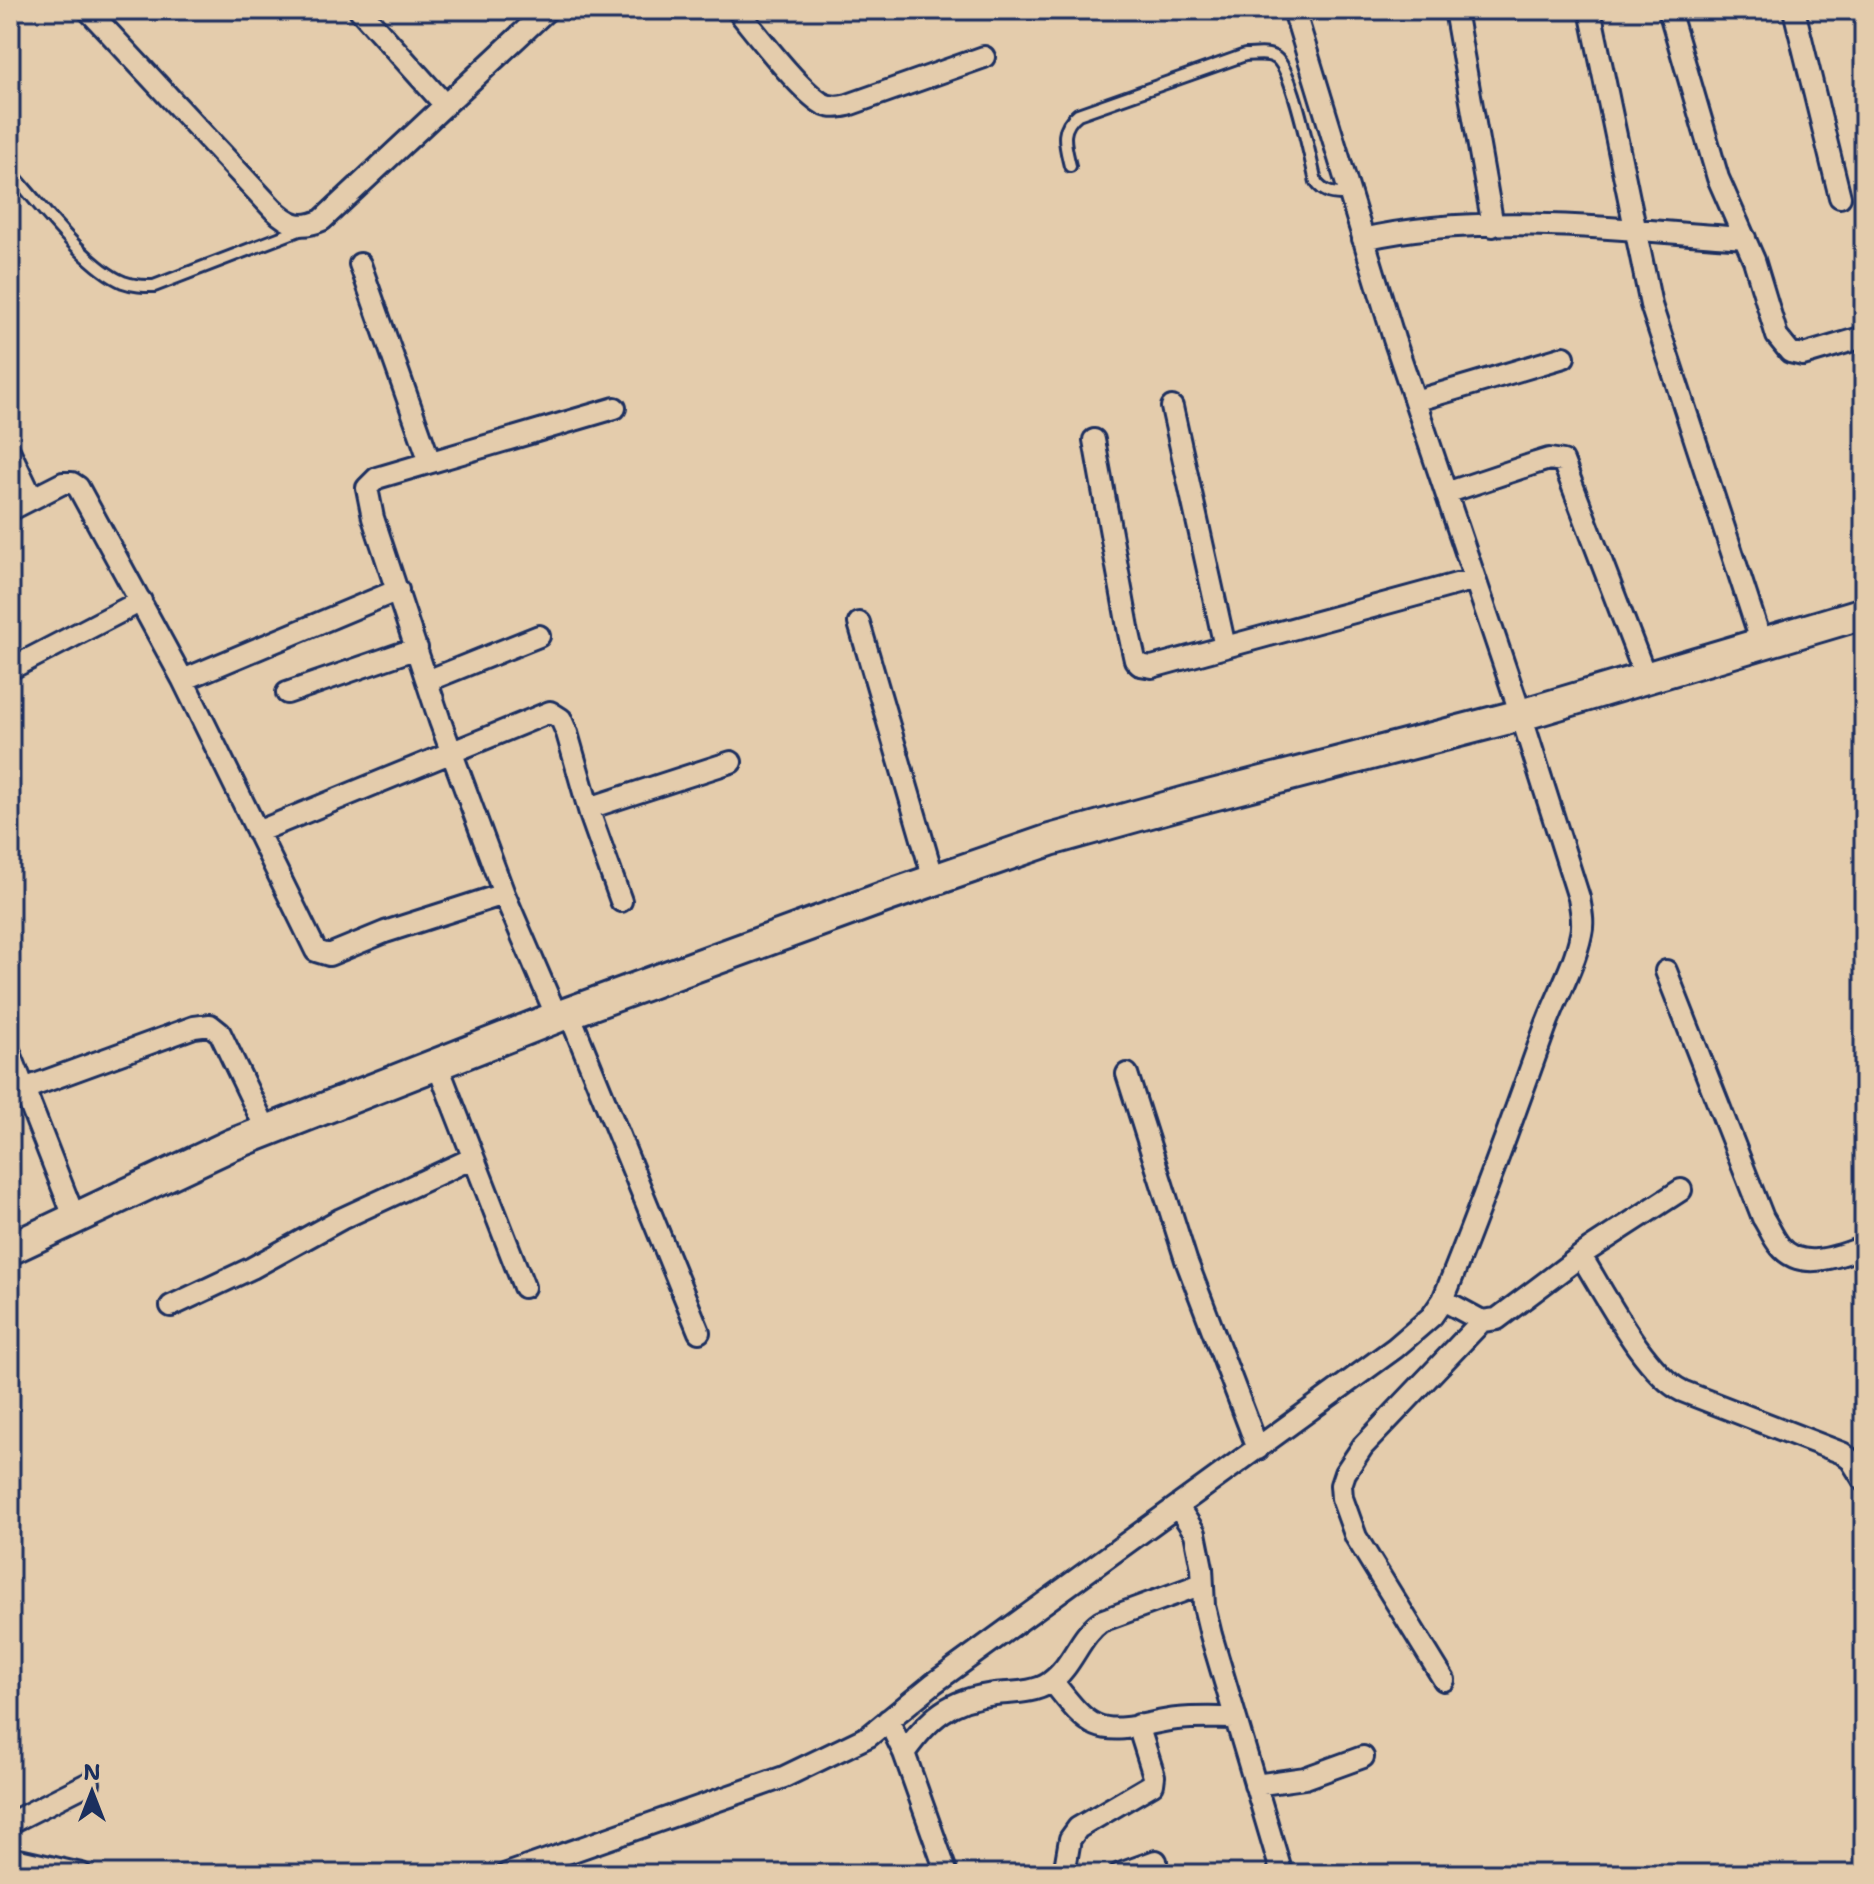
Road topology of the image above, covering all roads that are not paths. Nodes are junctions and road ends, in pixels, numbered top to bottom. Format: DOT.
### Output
graph roads {
  1 [pos="88,10"];
  2 [pos="360,10"];
  3 [pos="547,10"];
  4 [pos="737,10"];
  5 [pos="1294,10"];
  6 [pos="1455,10"];
  7 [pos="1590,10"];
  8 [pos="1669,10"];
  9 [pos="1794,10"];
  10 [pos="984,57"];
  11 [pos="445,105"];
  12 [pos="1070,166"];
  13 [pos="10,171"];
  14 [pos="1350,194"];
  15 [pos="1840,197"];
  16 [pos="311,225"];
  17 [pos="1493,226"];
  18 [pos="1634,231"];
  19 [pos="1745,238"];
  20 [pos="1363,239"];
  21 [pos="360,264"];
  22 [pos="1864,337"];
  23 [pos="1564,357"];
  24 [pos="1415,401"];
  25 [pos="1172,407"];
  26 [pos="615,408"];
  27 [pos="1094,440"];
  28 [pos="10,452"];
  29 [pos="430,462"];
  30 [pos="1446,493"];
  31 [pos="32,498"];
  32 [pos="10,510"];
  33 [pos="1475,579"];
  34 [pos="398,590"];
  35 [pos="141,601"];
  36 [pos="1864,613"];
  37 [pos="859,623"];
  38 [pos="539,636"];
  39 [pos="1762,644"];
  40 [pos="1225,647"];
  41 [pos="417,648"];
  42 [pos="10,669"];
  43 [pos="1646,678"];
  44 [pos="183,680"];
  45 [pos="427,681"];
  46 [pos="287,693"];
  47 [pos="1521,715"];
  48 [pos="452,753"];
  49 [pos="731,762"];
  50 [pos="589,808"];
  51 [pos="257,832"];
  52 [pos="934,880"];
  53 [pos="504,894"];
  54 [pos="621,901"];
  55 [pos="1666,971"];
  56 [pos="563,1015"];
  57 [pos="10,1053"];
  58 [pos="437,1064"];
  59 [pos="1127,1074"];
  60 [pos="24,1089"];
  61 [pos="267,1131"];
  62 [pos="473,1158"];
  63 [pos="1681,1190"];
  64 [pos="75,1219"];
  65 [pos="1864,1247"];
  66 [pos="10,1249"];
  67 [pos="1581,1256"];
  68 [pos="524,1287"];
  69 [pos="1443,1300"];
  70 [pos="171,1306"];
  71 [pos="1482,1321"];
  72 [pos="699,1332"];
  73 [pos="1258,1449"];
  74 [pos="1864,1481"];
  75 [pos="1183,1516"];
  76 [pos="1202,1584"];
  77 [pos="1444,1680"];
  78 [pos="1052,1681"];
  79 [pos="1234,1718"];
  80 [pos="1138,1725"];
  81 [pos="895,1733"];
  82 [pos="1363,1757"];
  83 [pos="89,1783"];
  84 [pos="1255,1785"];
  85 [pos="10,1823"];
  86 [pos="10,1858"];
  87 [pos="1156,1861"];
  88 [pos="81,1874"];
  89 [pos="507,1874"];
  90 [pos="947,1874"];
  91 [pos="1064,1874"];
  92 [pos="1120,1874"];
  93 [pos="1282,1874"];
  1 -- 16 [label="street"];
  2 -- 11 [label="street"];
  3 -- 11 [label="street"];
  4 -- 10 [label="street"];
  5 -- 14 [label="street"];
  6 -- 17 [label="street"];
  7 -- 18 [label="street"];
  8 -- 19 [label="street"];
  9 -- 15 [label="street"];
  11 -- 16 [label="street"];
  12 -- 14 [label="lane"];
  13 -- 16 [label="lane"];
  14 -- 20 [label="street"];
  17 -- 18 [label="street"];
  17 -- 20 [label="street"];
  18 -- 19 [label="street"];
  18 -- 39 [label="street"];
  19 -- 22 [label="street"];
  20 -- 24 [label="street"];
  21 -- 29 [label="street"];
  23 -- 24 [label="street"];
  24 -- 30 [label="street"];
  25 -- 40 [label="street"];
  26 -- 29 [label="street"];
  27 -- 40 [label="street"];
  28 -- 31 [label="street"];
  29 -- 34 [label="street"];
  30 -- 33 [label="street"];
  30 -- 43 [label="street"];
  31 -- 32 [label="street"];
  31 -- 35 [label="street"];
  33 -- 40 [label="street"];
  33 -- 47 [label="street"];
  34 -- 41 [label="street"];
  34 -- 44 [label="street"];
  35 -- 42 [label="street"];
  35 -- 44 [label="street"];
  36 -- 39 [label="main road"];
  37 -- 52 [label="street"];
  38 -- 45 [label="street"];
  39 -- 43 [label="main road"];
  41 -- 45 [label="street"];
  41 -- 46 [label="street"];
  43 -- 47 [label="main road"];
  44 -- 51 [label="street"];
  45 -- 48 [label="street"];
  47 -- 52 [label="main road"];
  47 -- 69 [label="street"];
  48 -- 50 [label="street"];
  48 -- 51 [label="street"];
  48 -- 53 [label="street"];
  49 -- 50 [label="street"];
  50 -- 54 [label="street"];
  51 -- 53 [label="street"];
  52 -- 56 [label="main road"];
  53 -- 56 [label="street"];
  55 -- 65 [label="street"];
  56 -- 58 [label="main road"];
  56 -- 72 [label="street"];
  57 -- 60 [label="street"];
  58 -- 61 [label="main road"];
  58 -- 62 [label="street"];
  59 -- 73 [label="street"];
  60 -- 61 [label="street"];
  60 -- 64 [label="street"];
  61 -- 64 [label="main road"];
  62 -- 68 [label="street"];
  62 -- 70 [label="street"];
  63 -- 67 [label="street"];
  64 -- 66 [label="main road"];
  67 -- 71 [label="street"];
  67 -- 74 [label="street"];
  69 -- 71 [label="street"];
  69 -- 73 [label="street"];
  71 -- 77 [label="street"];
  73 -- 75 [label="street"];
  75 -- 76 [label="street"];
  75 -- 81 [label="street"];
  76 -- 78 [label="street"];
  76 -- 79 [label="street"];
  78 -- 80 [label="street"];
  78 -- 81 [label="street"];
  79 -- 80 [label="street"];
  79 -- 84 [label="street"];
  80 -- 91 [label="street"];
  81 -- 89 [label="street"];
  81 -- 90 [label="street"];
  82 -- 84 [label="street"];
  83 -- 85 [label="street"];
  84 -- 93 [label="street"];
  86 -- 88 [label="street"];
  87 -- 92 [label="street"];
}
